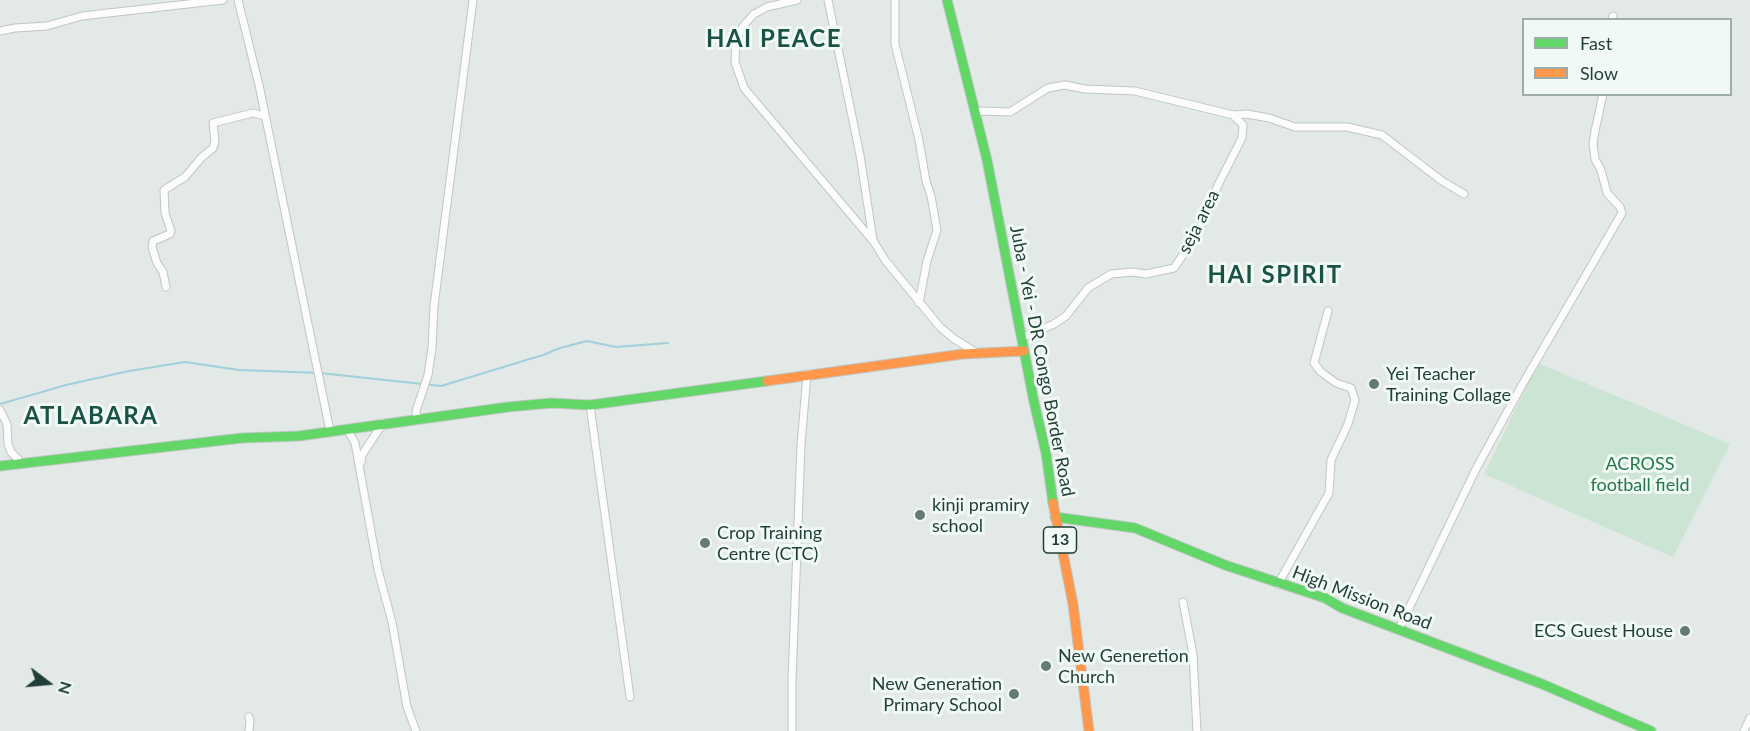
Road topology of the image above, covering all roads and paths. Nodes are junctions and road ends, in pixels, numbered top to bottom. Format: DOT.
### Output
graph roads {
  1 [pos="223,0"];
  2 [pos="238,0"];
  3 [pos="473,0"];
  4 [pos="797,0"];
  5 [pos="828,0"];
  6 [pos="895,0"];
  7 [pos="947,0"];
  8 [pos="0,27"];
  9 [pos="0,31"];
  10 [pos="1603,96"];
  11 [pos="975,114"];
  12 [pos="1233,115"];
  13 [pos="265,116"];
  14 [pos="1464,194"];
  15 [pos="874,242"];
  16 [pos="166,287"];
  17 [pos="919,303"];
  18 [pos="1328,311"];
  19 [pos="1021,338"];
  20 [pos="1024,351"];
  21 [pos="977,353"];
  22 [pos="807,375"];
  23 [pos="590,405"];
  24 [pos="0,410"];
  25 [pos="417,420"];
  26 [pos="383,423"];
  27 [pos="347,429"];
  28 [pos="330,430"];
  29 [pos="17,464"];
  30 [pos="0,466"];
  31 [pos="360,467"];
  32 [pos="1055,517"];
  33 [pos="1278,584"];
  34 [pos="1183,602"];
  35 [pos="1399,629"];
  36 [pos="630,697"];
  37 [pos="249,717"];
  38 [pos="1750,718"];
  39 [pos="249,731"];
  40 [pos="416,731"];
  41 [pos="792,731"];
  42 [pos="1089,731"];
  43 [pos="1197,731"];
  44 [pos="1650,731"];
  45 [pos="1744,731"];
  1 -- 9 [label="street"];
  2 -- 13 [label="street"];
  3 -- 25 [label="street"];
  4 -- 15 [label="street"];
  5 -- 15 [label="street"];
  6 -- 17 [label="street"];
  7 -- 11 [label="street, Juba - Yei - DR Congo Border Road / 13"];
  8 -- 9 [label="street"];
  10 -- 35 [label="street"];
  11 -- 12 [label="street"];
  11 -- 19 [label="street, Juba - Yei - DR Congo Border Road / 13"];
  12 -- 14 [label="street"];
  12 -- 19 [label="street, seja area"];
  13 -- 16 [label="street"];
  13 -- 28 [label="street"];
  15 -- 17 [label="street"];
  17 -- 21 [label="street"];
  18 -- 33 [label="street"];
  19 -- 20 [label="street, Juba - Yei - DR Congo Border Road / 13"];
  20 -- 21 [label="street"];
  20 -- 32 [label="street, Juba - Yei - DR Congo Border Road / 13"];
  21 -- 22 [label="street"];
  22 -- 23 [label="street"];
  22 -- 41 [label="street"];
  23 -- 25 [label="street"];
  23 -- 36 [label="street"];
  24 -- 29 [label="street"];
  25 -- 26 [label="street"];
  26 -- 27 [label="street"];
  26 -- 31 [label="street"];
  27 -- 28 [label="street"];
  27 -- 31 [label="street"];
  28 -- 29 [label="street"];
  29 -- 30 [label="street"];
  31 -- 40 [label="street"];
  32 -- 33 [label="street, High Mission Road"];
  32 -- 42 [label="street, Juba - Yei - DR Congo Border Road / 13"];
  33 -- 35 [label="street, High Mission Road"];
  34 -- 43 [label="street"];
  35 -- 44 [label="street, High Mission Road"];
  37 -- 39 [label="street"];
  38 -- 45 [label="street"];
}
